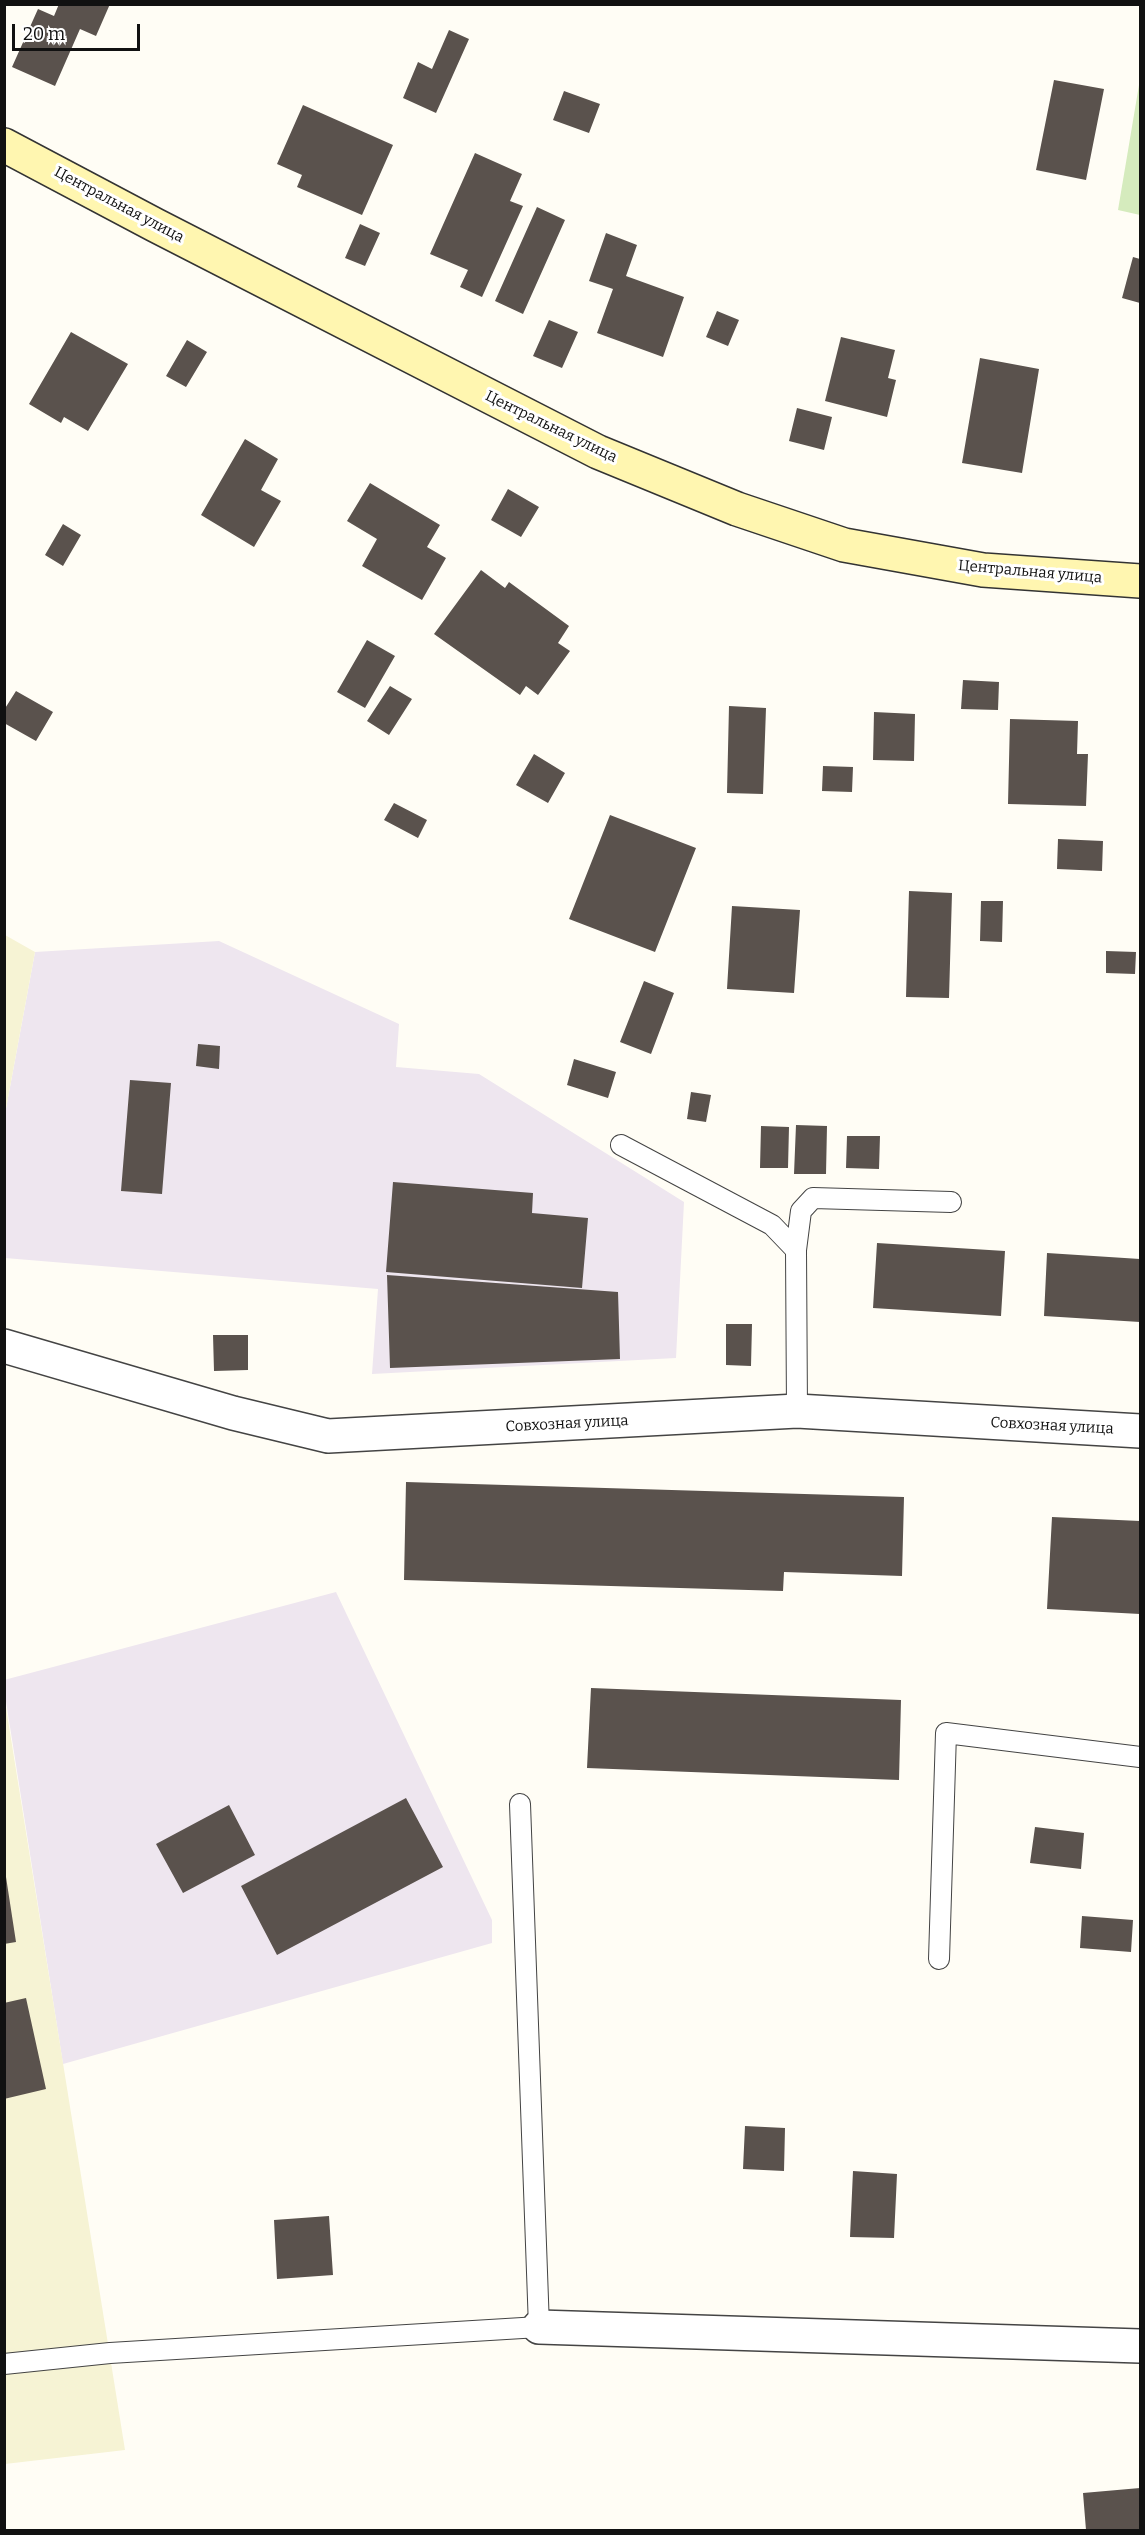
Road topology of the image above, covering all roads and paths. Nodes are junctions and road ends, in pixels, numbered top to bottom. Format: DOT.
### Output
graph roads {
  1 [pos="4,145"];
  2 [pos="1140,581"];
  3 [pos="621,1145"];
  4 [pos="951,1202"];
  5 [pos="796,1250"];
  6 [pos="4,1346"];
  7 [pos="797,1411"];
  8 [pos="1140,1431"];
  9 [pos="1140,1757"];
  10 [pos="520,1804"];
  11 [pos="939,1959"];
  12 [pos="539,2327"];
  13 [pos="1140,2346"];
  14 [pos="4,2364"];
  1 -- 2 [label="street, Центральная улица"];
  3 -- 5 [label="lane"];
  4 -- 5 [label="lane"];
  5 -- 7 [label="lane"];
  6 -- 7 [label="street, Совхозная улица"];
  7 -- 8 [label="street, Совхозная улица"];
  9 -- 11 [label="lane"];
  10 -- 12 [label="lane"];
  12 -- 13 [label="street"];
  12 -- 14 [label="lane"];
}
